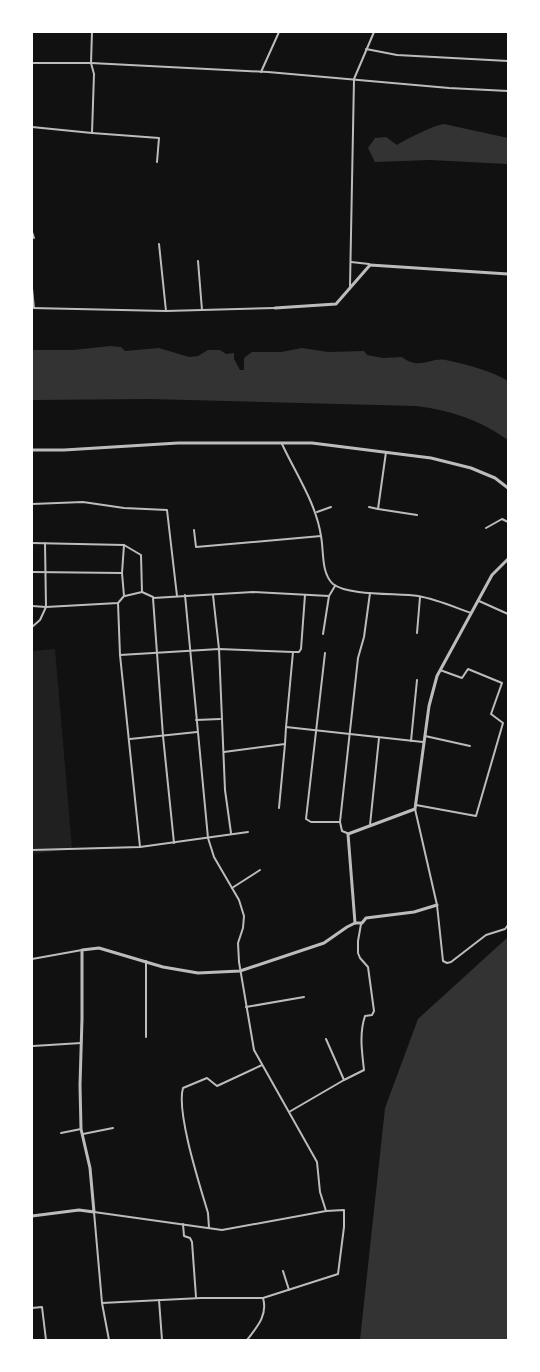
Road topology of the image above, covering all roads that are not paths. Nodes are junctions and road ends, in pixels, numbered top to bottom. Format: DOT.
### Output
graph roads {
  1 [pos="92,32"];
  2 [pos="279,32"];
  3 [pos="374,32"];
  4 [pos="366,49"];
  5 [pos="508,61"];
  6 [pos="32,63"];
  7 [pos="91,63"];
  8 [pos="261,72"];
  9 [pos="354,79"];
  10 [pos="508,91"];
  11 [pos="32,127"];
  12 [pos="92,133"];
  13 [pos="157,162"];
  14 [pos="32,232"];
  15 [pos="34,238"];
  16 [pos="159,244"];
  17 [pos="198,261"];
  18 [pos="351,262"];
  19 [pos="370,265"];
  20 [pos="508,274"];
  21 [pos="32,288"];
  22 [pos="350,288"];
  23 [pos="33,308"];
  24 [pos="275,308"];
  25 [pos="202,310"];
  26 [pos="166,311"];
  27 [pos="282,444"];
  28 [pos="32,450"];
  29 [pos="386,452"];
  30 [pos="508,488"];
  31 [pos="32,504"];
  32 [pos="331,507"];
  33 [pos="369,507"];
  34 [pos="378,509"];
  35 [pos="316,512"];
  36 [pos="417,515"];
  37 [pos="508,522"];
  38 [pos="486,528"];
  39 [pos="194,530"];
  40 [pos="321,536"];
  41 [pos="32,543"];
  42 [pos="45,543"];
  43 [pos="124,544"];
  44 [pos="508,559"];
  45 [pos="32,573"];
  46 [pos="45,573"];
  47 [pos="122,573"];
  48 [pos="334,586"];
  49 [pos="142,592"];
  50 [pos="370,593"];
  51 [pos="213,595"];
  52 [pos="305,595"];
  53 [pos="124,596"];
  54 [pos="177,596"];
  55 [pos="185,596"];
  56 [pos="329,596"];
  57 [pos="420,597"];
  58 [pos="153,598"];
  59 [pos="479,600"];
  60 [pos="118,603"];
  61 [pos="32,606"];
  62 [pos="46,607"];
  63 [pos="472,613"];
  64 [pos="508,614"];
  65 [pos="32,627"];
  66 [pos="417,633"];
  67 [pos="323,634"];
  68 [pos="219,649"];
  69 [pos="188,650"];
  70 [pos="156,652"];
  71 [pos="293,652"];
  72 [pos="325,653"];
  73 [pos="120,656"];
  74 [pos="440,670"];
  75 [pos="417,680"];
  76 [pos="222,719"];
  77 [pos="196,720"];
  78 [pos="286,727"];
  79 [pos="316,730"];
  80 [pos="197,732"];
  81 [pos="348,734"];
  82 [pos="163,736"];
  83 [pos="425,736"];
  84 [pos="379,738"];
  85 [pos="130,739"];
  86 [pos="411,741"];
  87 [pos="425,742"];
  88 [pos="285,744"];
  89 [pos="470,746"];
  90 [pos="224,752"];
  91 [pos="415,807"];
  92 [pos="279,808"];
  93 [pos="340,822"];
  94 [pos="370,825"];
  95 [pos="248,832"];
  96 [pos="231,833"];
  97 [pos="348,834"];
  98 [pos="208,838"];
  99 [pos="174,843"];
  100 [pos="140,847"];
  101 [pos="32,850"];
  102 [pos="260,870"];
  103 [pos="232,888"];
  104 [pos="437,905"];
  105 [pos="355,923"];
  106 [pos="362,923"];
  107 [pos="508,925"];
  108 [pos="82,950"];
  109 [pos="32,959"];
  110 [pos="146,961"];
  111 [pos="240,971"];
  112 [pos="304,997"];
  113 [pos="246,1007"];
  114 [pos="146,1037"];
  115 [pos="326,1039"];
  116 [pos="81,1043"];
  117 [pos="33,1046"];
  118 [pos="262,1065"];
  119 [pos="344,1080"];
  120 [pos="289,1112"];
  121 [pos="113,1128"];
  122 [pos="81,1129"];
  123 [pos="62,1133"];
  124 [pos="83,1134"];
  125 [pos="326,1211"];
  126 [pos="94,1212"];
  127 [pos="32,1216"];
  128 [pos="183,1224"];
  129 [pos="209,1228"];
  130 [pos="283,1271"];
  131 [pos="289,1290"];
  132 [pos="196,1298"];
  133 [pos="263,1298"];
  134 [pos="159,1300"];
  135 [pos="102,1303"];
  136 [pos="32,1308"];
  137 [pos="46,1341"];
  138 [pos="109,1341"];
  139 [pos="162,1341"];
  140 [pos="248,1341"];
  1 -- 7 [label="street"];
  2 -- 8 [label="street"];
  3 -- 4 [label="street"];
  4 -- 5 [label="street"];
  4 -- 9 [label="street"];
  6 -- 7 [label="street"];
  7 -- 8 [label="street"];
  7 -- 12 [label="street"];
  8 -- 9 [label="street"];
  9 -- 10 [label="street"];
  9 -- 18 [label="street"];
  11 -- 12 [label="street"];
  12 -- 13 [label="street"];
  14 -- 15 [label="street"];
  16 -- 26 [label="street"];
  17 -- 25 [label="street"];
  18 -- 19 [label="street"];
  18 -- 22 [label="street"];
  19 -- 20 [label="street"];
  19 -- 22 [label="street"];
  21 -- 23 [label="street"];
  22 -- 24 [label="street"];
  23 -- 26 [label="street"];
  24 -- 25 [label="street"];
  25 -- 26 [label="street"];
  27 -- 28 [label="street"];
  27 -- 29 [label="street"];
  27 -- 35 [label="street"];
  29 -- 30 [label="street"];
  29 -- 34 [label="street"];
  31 -- 54 [label="street"];
  32 -- 35 [label="street"];
  33 -- 34 [label="street"];
  34 -- 36 [label="street"];
  35 -- 40 [label="street"];
  37 -- 38 [label="street"];
  39 -- 40 [label="street"];
  40 -- 48 [label="street"];
  41 -- 42 [label="street"];
  42 -- 43 [label="street"];
  42 -- 46 [label="street"];
  43 -- 47 [label="street"];
  43 -- 49 [label="street"];
  44 -- 59 [label="street"];
  45 -- 46 [label="street"];
  46 -- 47 [label="street"];
  46 -- 62 [label="street"];
  47 -- 53 [label="street"];
  48 -- 50 [label="street"];
  48 -- 56 [label="street"];
  49 -- 53 [label="street"];
  49 -- 58 [label="street"];
  50 -- 57 [label="street"];
  50 -- 81 [label="street"];
  51 -- 52 [label="street"];
  51 -- 55 [label="street"];
  51 -- 68 [label="street"];
  52 -- 56 [label="street"];
  52 -- 71 [label="street"];
  53 -- 60 [label="street"];
  54 -- 55 [label="street"];
  54 -- 58 [label="street"];
  55 -- 69 [label="street"];
  56 -- 67 [label="street"];
  57 -- 63 [label="street"];
  57 -- 66 [label="street"];
  58 -- 70 [label="street"];
  59 -- 63 [label="street"];
  59 -- 64 [label="street"];
  60 -- 62 [label="street"];
  60 -- 73 [label="street"];
  61 -- 62 [label="street"];
  62 -- 65 [label="street"];
  63 -- 74 [label="street"];
  68 -- 69 [label="street"];
  68 -- 71 [label="street"];
  68 -- 76 [label="street"];
  69 -- 70 [label="street"];
  69 -- 77 [label="street"];
  70 -- 73 [label="street"];
  70 -- 82 [label="street"];
  71 -- 78 [label="street"];
  72 -- 79 [label="street"];
  73 -- 85 [label="street"];
  74 -- 83 [label="street"];
  74 -- 91 [label="street"];
  75 -- 86 [label="street"];
  76 -- 77 [label="street"];
  76 -- 90 [label="street"];
  77 -- 80 [label="street"];
  78 -- 79 [label="street"];
  78 -- 88 [label="street"];
  79 -- 81 [label="street"];
  79 -- 93 [label="street"];
  80 -- 82 [label="street"];
  80 -- 98 [label="street"];
  81 -- 84 [label="street"];
  81 -- 93 [label="street"];
  82 -- 85 [label="street"];
  82 -- 99 [label="street"];
  83 -- 87 [label="street"];
  83 -- 89 [label="street"];
  84 -- 86 [label="street"];
  84 -- 94 [label="street"];
  85 -- 100 [label="street"];
  86 -- 87 [label="street"];
  87 -- 91 [label="street"];
  88 -- 90 [label="street"];
  88 -- 92 [label="street"];
  90 -- 96 [label="street"];
  91 -- 94 [label="street"];
  91 -- 104 [label="street"];
  93 -- 97 [label="street"];
  94 -- 97 [label="street"];
  95 -- 96 [label="street"];
  96 -- 98 [label="street"];
  97 -- 105 [label="street"];
  98 -- 99 [label="street"];
  98 -- 103 [label="street"];
  99 -- 100 [label="street"];
  100 -- 101 [label="street"];
  102 -- 103 [label="street"];
  103 -- 111 [label="street"];
  104 -- 106 [label="street"];
  104 -- 107 [label="street"];
  105 -- 106 [label="street"];
  105 -- 111 [label="street"];
  106 -- 119 [label="street"];
  108 -- 109 [label="street"];
  108 -- 110 [label="street"];
  108 -- 116 [label="street"];
  110 -- 111 [label="street"];
  110 -- 114 [label="street"];
  111 -- 113 [label="street"];
  112 -- 113 [label="street"];
  113 -- 118 [label="street"];
  115 -- 119 [label="street"];
  116 -- 117 [label="street"];
  116 -- 122 [label="street"];
  118 -- 120 [label="street"];
  118 -- 129 [label="street"];
  119 -- 120 [label="street"];
  120 -- 125 [label="street"];
  121 -- 124 [label="street"];
  122 -- 123 [label="street"];
  122 -- 124 [label="street"];
  124 -- 126 [label="street"];
  125 -- 129 [label="street"];
  125 -- 131 [label="street"];
  126 -- 127 [label="street"];
  126 -- 128 [label="street"];
  126 -- 135 [label="street"];
  128 -- 129 [label="street"];
  128 -- 132 [label="street"];
  130 -- 131 [label="street"];
  131 -- 133 [label="street"];
  132 -- 133 [label="street"];
  132 -- 134 [label="street"];
  133 -- 140 [label="street"];
  134 -- 135 [label="street"];
  134 -- 139 [label="street"];
  135 -- 138 [label="street"];
  136 -- 137 [label="street"];
}
